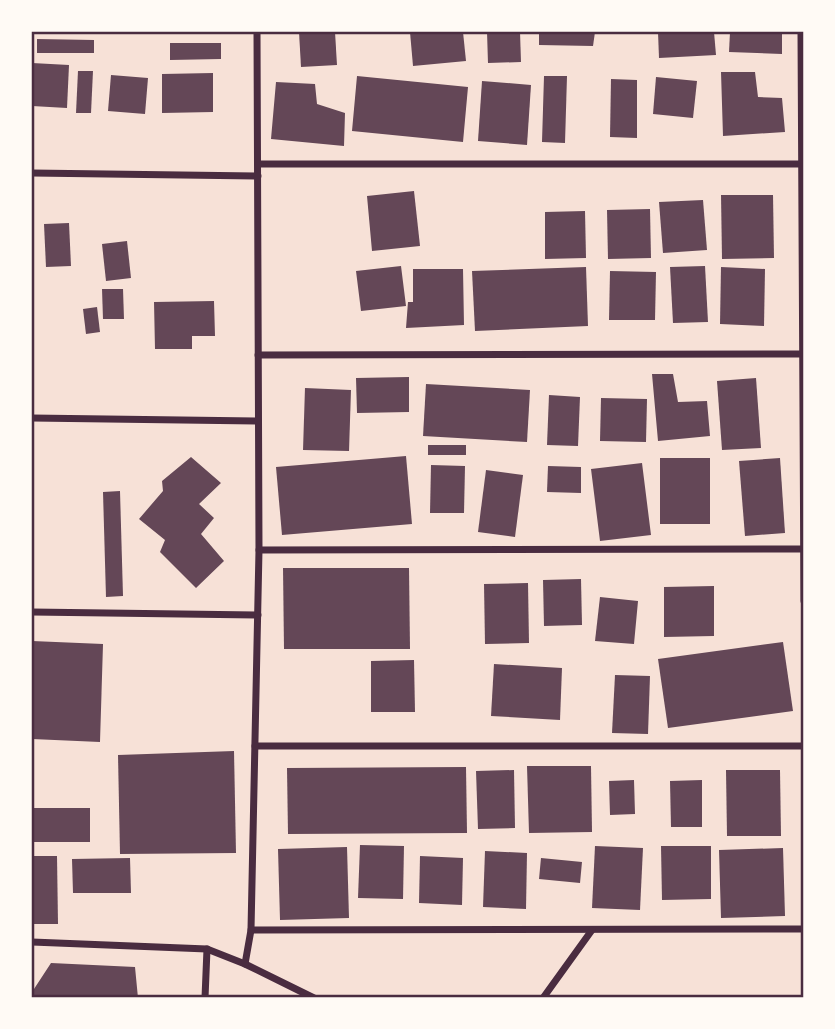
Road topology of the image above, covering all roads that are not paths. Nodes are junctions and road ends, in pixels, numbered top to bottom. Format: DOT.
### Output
graph roads {
  1 [pos="257,32"];
  2 [pos="801,32"];
  3 [pos="258,164"];
  4 [pos="803,164"];
  5 [pos="32,173"];
  6 [pos="258,176"];
  7 [pos="803,354"];
  8 [pos="258,355"];
  9 [pos="32,418"];
  10 [pos="258,421"];
  11 [pos="803,549"];
  12 [pos="259,550"];
  13 [pos="803,601"];
  14 [pos="32,612"];
  15 [pos="258,615"];
  16 [pos="255,746"];
  17 [pos="803,746"];
  18 [pos="803,929"];
  19 [pos="251,930"];
  20 [pos="592,930"];
  21 [pos="32,942"];
  22 [pos="207,949"];
  23 [pos="245,964"];
  24 [pos="205,998"];
  25 [pos="314,998"];
  26 [pos="543,998"];
  1 -- 3 [label="street"];
  2 -- 4 [label="street"];
  3 -- 4 [label="street"];
  3 -- 6 [label="street"];
  4 -- 7 [label="street"];
  5 -- 6 [label="street"];
  6 -- 8 [label="street"];
  7 -- 8 [label="street"];
  7 -- 11 [label="street"];
  8 -- 10 [label="street"];
  9 -- 10 [label="street"];
  10 -- 12 [label="street"];
  11 -- 12 [label="street"];
  11 -- 13 [label="street"];
  12 -- 15 [label="street"];
  14 -- 15 [label="street"];
  15 -- 16 [label="street"];
  16 -- 17 [label="street"];
  16 -- 19 [label="street"];
  18 -- 20 [label="street"];
  19 -- 20 [label="street"];
  19 -- 23 [label="street"];
  20 -- 26 [label="street"];
  21 -- 22 [label="street"];
  22 -- 23 [label="street"];
  22 -- 24 [label="street"];
  23 -- 25 [label="street"];
}
